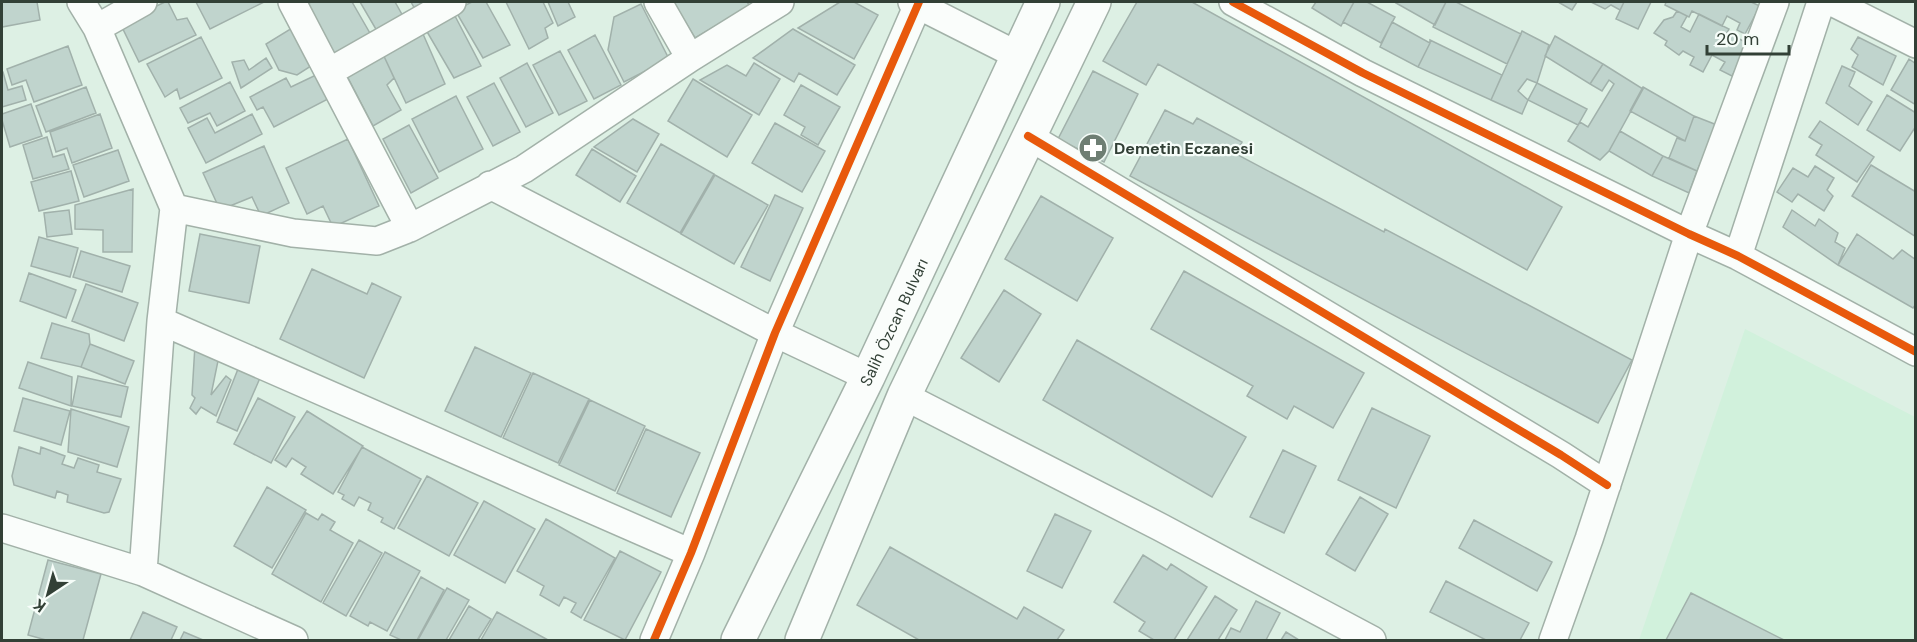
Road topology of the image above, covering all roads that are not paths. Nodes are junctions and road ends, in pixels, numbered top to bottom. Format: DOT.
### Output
graph roads {
  1 [pos="81,2"];
  2 [pos="143,2"];
  3 [pos="292,2"];
  4 [pos="452,2"];
  5 [pos="658,2"];
  6 [pos="780,2"];
  7 [pos="916,2"];
  8 [pos="1043,2"];
  9 [pos="1094,2"];
  10 [pos="1233,2"];
  11 [pos="1775,2"];
  12 [pos="1821,2"];
  13 [pos="1832,2"];
  14 [pos="97,28"];
  15 [pos="1916,44"];
  16 [pos="1017,55"];
  17 [pos="690,58"];
  18 [pos="329,72"];
  19 [pos="1028,136"];
  20 [pos="490,185"];
  21 [pos="174,208"];
  22 [pos="410,228"];
  23 [pos="1689,234"];
  24 [pos="1738,256"];
  25 [pos="161,321"];
  26 [pos="775,333"];
  27 [pos="1916,352"];
  28 [pos="868,377"];
  29 [pos="904,396"];
  30 [pos="1607,485"];
  31 [pos="2,528"];
  32 [pos="691,552"];
  33 [pos="143,572"];
  34 [pos="807,639"];
  35 [pos="294,640"];
  36 [pos="654,640"];
  37 [pos="738,640"];
  38 [pos="1372,640"];
  39 [pos="1553,640"];
  1 -- 14 [label="street"];
  2 -- 14 [label="street"];
  3 -- 18 [label="street"];
  4 -- 18 [label="street"];
  5 -- 17 [label="street"];
  6 -- 17 [label="street"];
  7 -- 16 [label="street"];
  7 -- 26 [label="street"];
  8 -- 16 [label="main road, Salih Özcan Bulvarı"];
  9 -- 19 [label="main road"];
  10 -- 23 [label="street"];
  11 -- 23 [label="street"];
  12 -- 24 [label="street"];
  13 -- 15 [label="street"];
  14 -- 21 [label="street"];
  16 -- 28 [label="main road, Salih Özcan Bulvarı"];
  17 -- 20 [label="street"];
  18 -- 22 [label="street"];
  19 -- 29 [label="main road"];
  19 -- 30 [label="street"];
  20 -- 22 [label="street"];
  20 -- 26 [label="street"];
  21 -- 22 [label="street"];
  21 -- 25 [label="street"];
  23 -- 24 [label="street"];
  23 -- 30 [label="street"];
  24 -- 27 [label="street"];
  25 -- 32 [label="street"];
  25 -- 33 [label="street"];
  26 -- 28 [label="street"];
  26 -- 32 [label="street"];
  28 -- 37 [label="main road, Salih Özcan Bulvarı"];
  29 -- 34 [label="main road"];
  29 -- 38 [label="street"];
  30 -- 39 [label="street"];
  31 -- 33 [label="street"];
  32 -- 36 [label="street"];
  33 -- 35 [label="street"];
}
